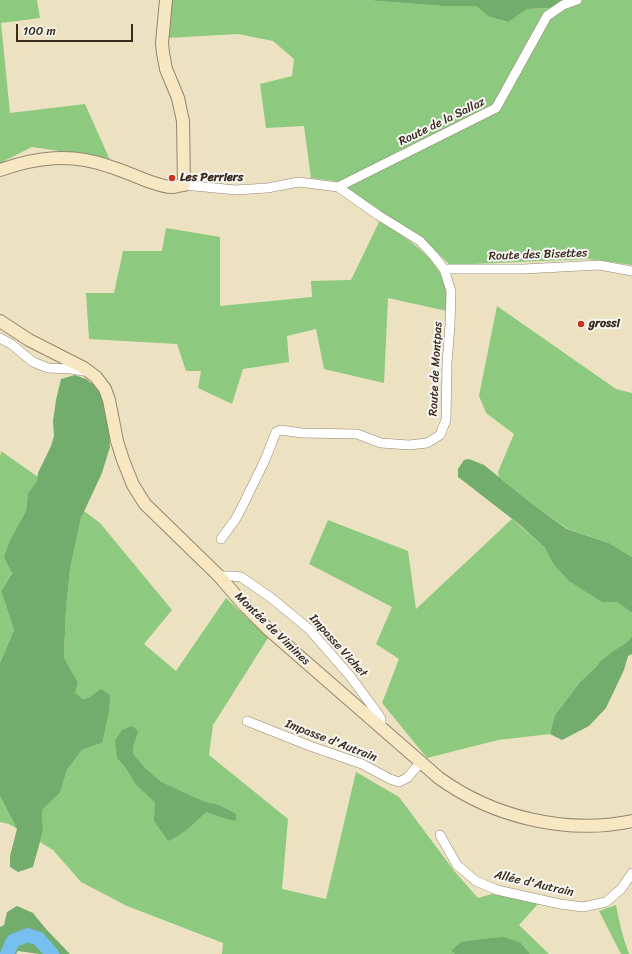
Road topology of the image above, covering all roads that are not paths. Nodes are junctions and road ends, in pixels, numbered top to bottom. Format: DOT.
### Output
graph roads {
  1 [pos="166,0"];
  2 [pos="576,0"];
  3 [pos="0,170"];
  4 [pos="184,185"];
  5 [pos="338,187"];
  6 [pos="444,269"];
  7 [pos="632,271"];
  8 [pos="0,321"];
  9 [pos="0,338"];
  10 [pos="91,372"];
  11 [pos="221,539"];
  12 [pos="219,576"];
  13 [pos="247,721"];
  14 [pos="380,728"];
  15 [pos="421,762"];
  16 [pos="632,823"];
  17 [pos="440,836"];
  18 [pos="632,873"];
  1 -- 4 [label="street"];
  2 -- 5 [label="street, Route de la Sallaz"];
  3 -- 4 [label="street"];
  4 -- 5 [label="street"];
  5 -- 6 [label="street, Route de Montpas"];
  6 -- 7 [label="street, Route des Bisettes"];
  6 -- 11 [label="street, Route de Montpas"];
  8 -- 10 [label="street, Montée de Vimines"];
  9 -- 10 [label="street"];
  10 -- 12 [label="street, Montée de Vimines"];
  12 -- 14 [label="street, Montée de Vimines"];
  12 -- 14 [label="street, Impasse Vichet"];
  13 -- 15 [label="street, Impasse d'Autrain"];
  14 -- 15 [label="street, Montée de Vimines"];
  15 -- 16 [label="street, Montée de Vimines"];
  17 -- 18 [label="street, Allée d'Autrain"];
}
